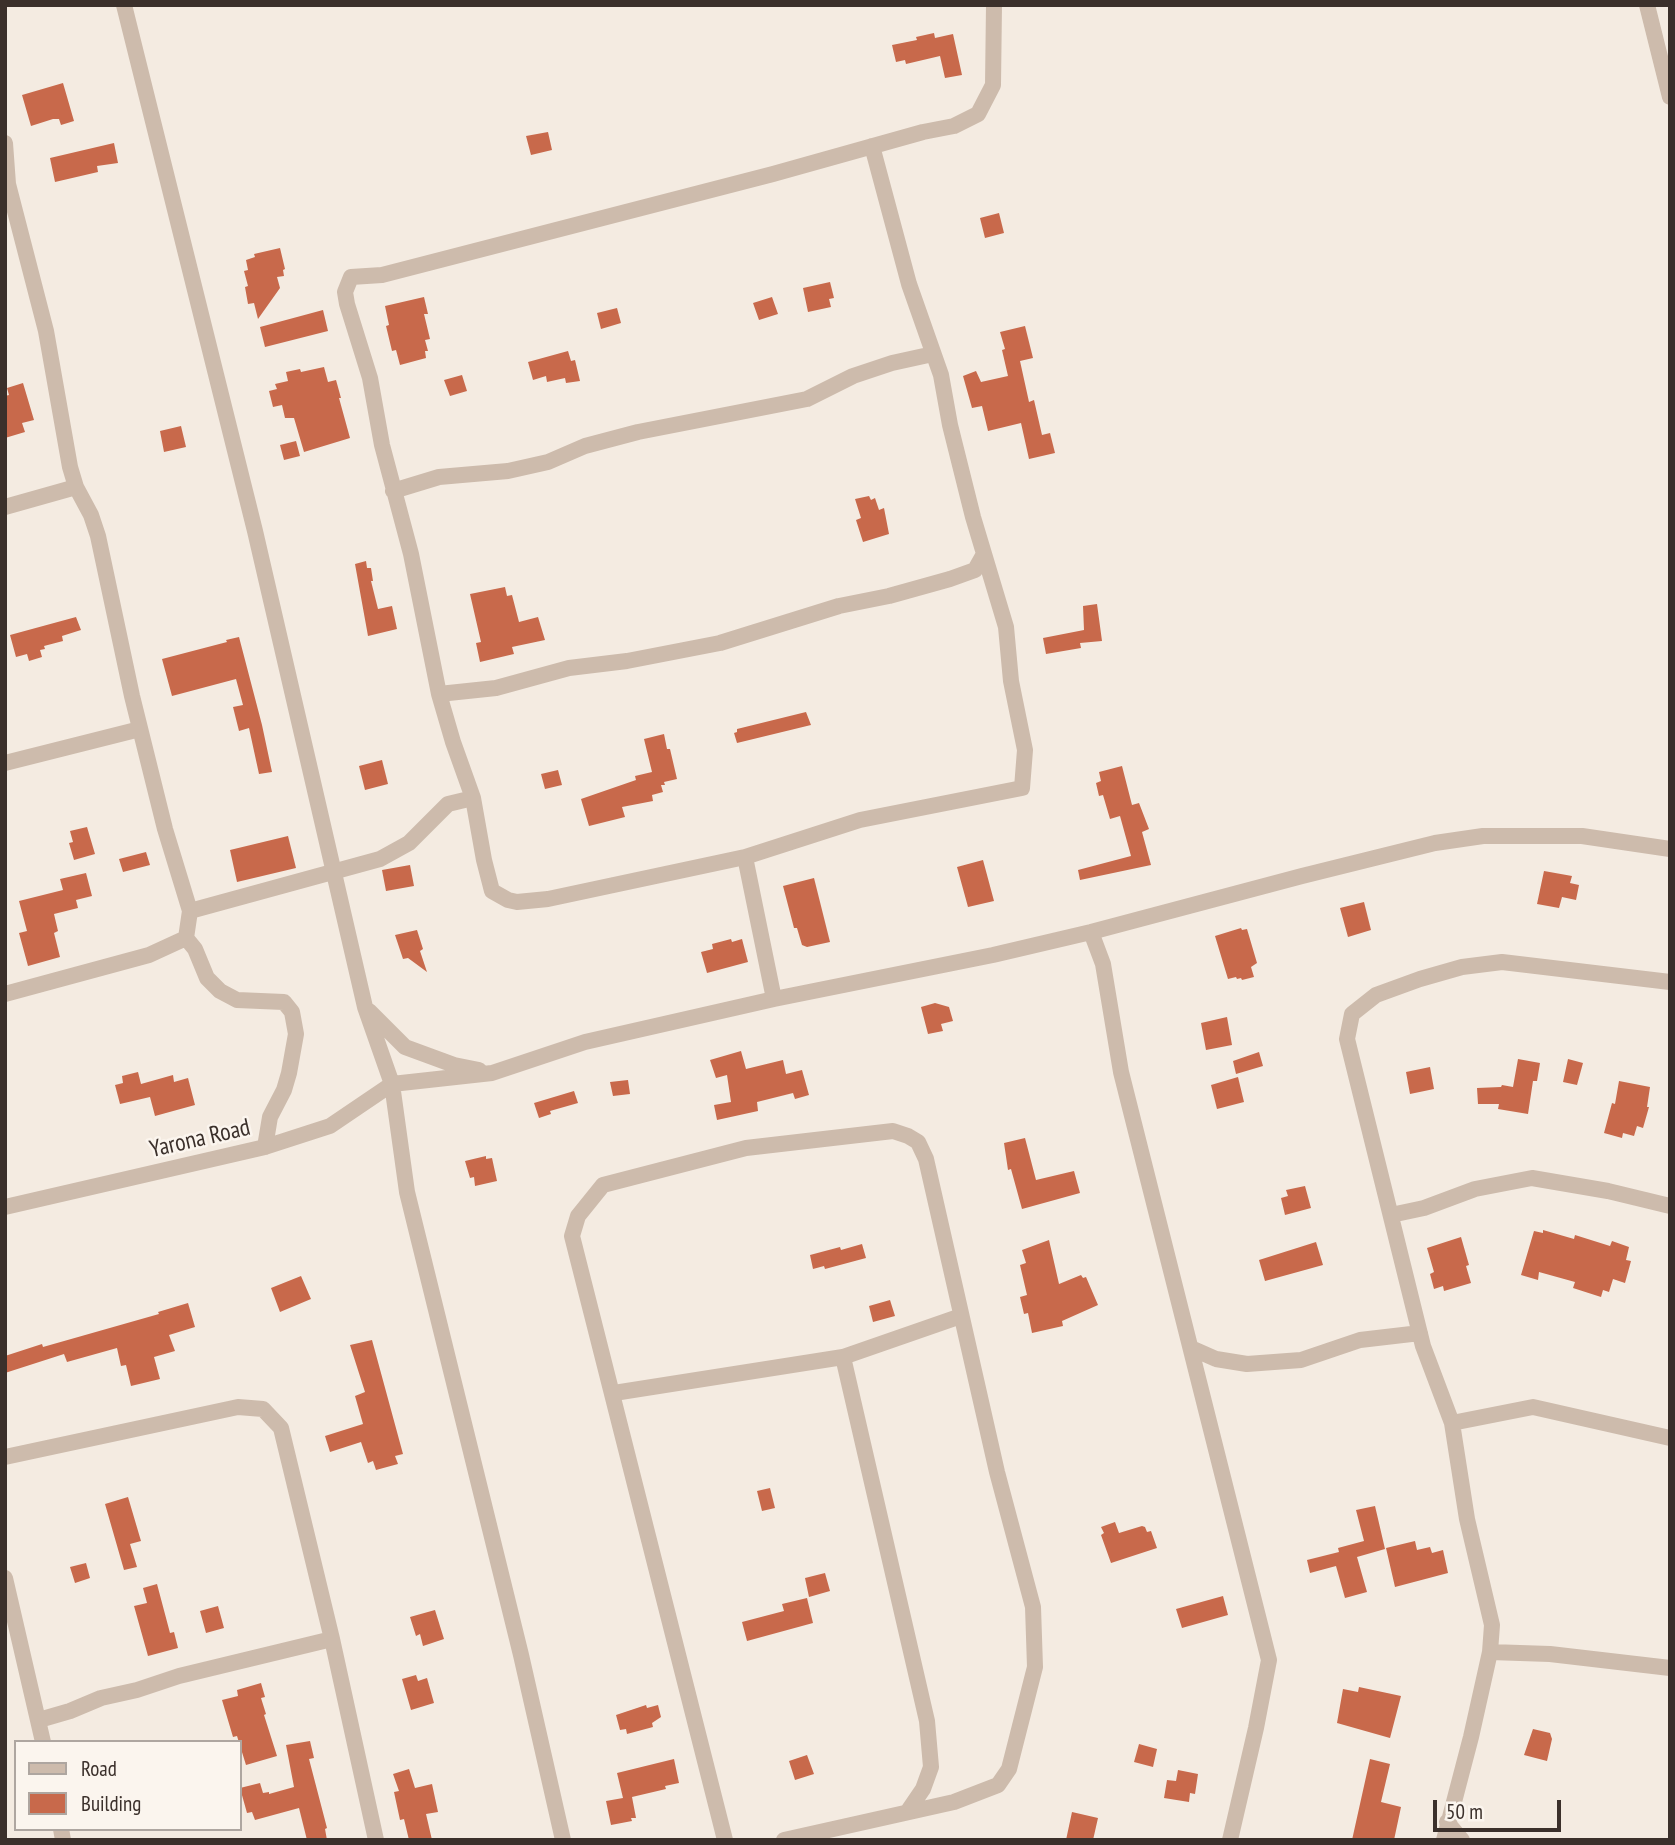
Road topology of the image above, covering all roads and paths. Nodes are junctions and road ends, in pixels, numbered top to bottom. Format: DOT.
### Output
graph roads {
  1 [pos="124,5"];
  2 [pos="994,5"];
  3 [pos="1647,5"];
  4 [pos="1670,97"];
  5 [pos="5,143"];
  6 [pos="872,146"];
  7 [pos="933,354"];
  8 [pos="76,487"];
  9 [pos="393,491"];
  10 [pos="5,507"];
  11 [pos="984,554"];
  12 [pos="439,694"];
  13 [pos="140,729"];
  14 [pos="5,763"];
  15 [pos="473,798"];
  16 [pos="1670,849"];
  17 [pos="745,857"];
  18 [pos="334,871"];
  19 [pos="190,911"];
  20 [pos="1091,932"];
  21 [pos="186,938"];
  22 [pos="1670,982"];
  23 [pos="5,994"];
  24 [pos="774,999"];
  25 [pos="365,1007"];
  26 [pos="492,1073"];
  27 [pos="392,1084"];
  28 [pos="265,1147"];
  29 [pos="1670,1206"];
  30 [pos="5,1208"];
  31 [pos="1391,1215"];
  32 [pos="961,1316"];
  33 [pos="1420,1333"];
  34 [pos="1191,1348"];
  35 [pos="842,1357"];
  36 [pos="614,1393"];
  37 [pos="1452,1423"];
  38 [pos="1670,1438"];
  39 [pos="5,1457"];
  40 [pos="5,1578"];
  41 [pos="332,1639"];
  42 [pos="1490,1652"];
  43 [pos="1670,1668"];
  44 [pos="39,1720"];
  45 [pos="43,1740"];
  46 [pos="908,1811"];
  47 [pos="1447,1822"];
  48 [pos="376,1840"];
  49 [pos="563,1840"];
  50 [pos="725,1840"];
  51 [pos="784,1840"];
  52 [pos="1230,1840"];
  53 [pos="1444,1840"];
  54 [pos="1462,1840"];
  1 -- 18 [label="street"];
  2 -- 6 [label="street"];
  3 -- 4 [label="street"];
  5 -- 8 [label="street"];
  6 -- 7 [label="street"];
  6 -- 9 [label="street"];
  7 -- 9 [label="street"];
  7 -- 11 [label="street"];
  8 -- 10 [label="street"];
  8 -- 13 [label="street"];
  9 -- 12 [label="street"];
  11 -- 12 [label="street"];
  11 -- 17 [label="street"];
  12 -- 15 [label="street"];
  13 -- 14 [label="street"];
  13 -- 19 [label="street"];
  15 -- 17 [label="street"];
  15 -- 18 [label="street"];
  16 -- 20 [label="street"];
  17 -- 24 [label="street"];
  18 -- 19 [label="street"];
  18 -- 25 [label="street"];
  19 -- 21 [label="street"];
  20 -- 24 [label="street"];
  20 -- 34 [label="street"];
  21 -- 23 [label="street"];
  21 -- 28 [label="street"];
  22 -- 31 [label="street"];
  24 -- 26 [label="street"];
  25 -- 26 [label="street"];
  25 -- 27 [label="street"];
  26 -- 27 [label="street"];
  27 -- 28 [label="street, Yarona Road"];
  27 -- 49 [label="street"];
  28 -- 30 [label="street, Yarona Road"];
  29 -- 31 [label="street"];
  31 -- 33 [label="street"];
  32 -- 35 [label="street"];
  32 -- 36 [label="street"];
  32 -- 46 [label="street"];
  33 -- 34 [label="street"];
  33 -- 37 [label="street"];
  34 -- 52 [label="street"];
  35 -- 36 [label="street"];
  35 -- 46 [label="street"];
  36 -- 50 [label="street"];
  37 -- 38 [label="street"];
  37 -- 42 [label="street"];
  39 -- 41 [label="street"];
  40 -- 44 [label="street"];
  41 -- 44 [label="street"];
  41 -- 48 [label="street"];
  42 -- 43 [label="street"];
  42 -- 47 [label="street"];
  44 -- 45 [label="street"];
  46 -- 51 [label="street"];
  47 -- 53 [label="street"];
  47 -- 54 [label="street"];
}
